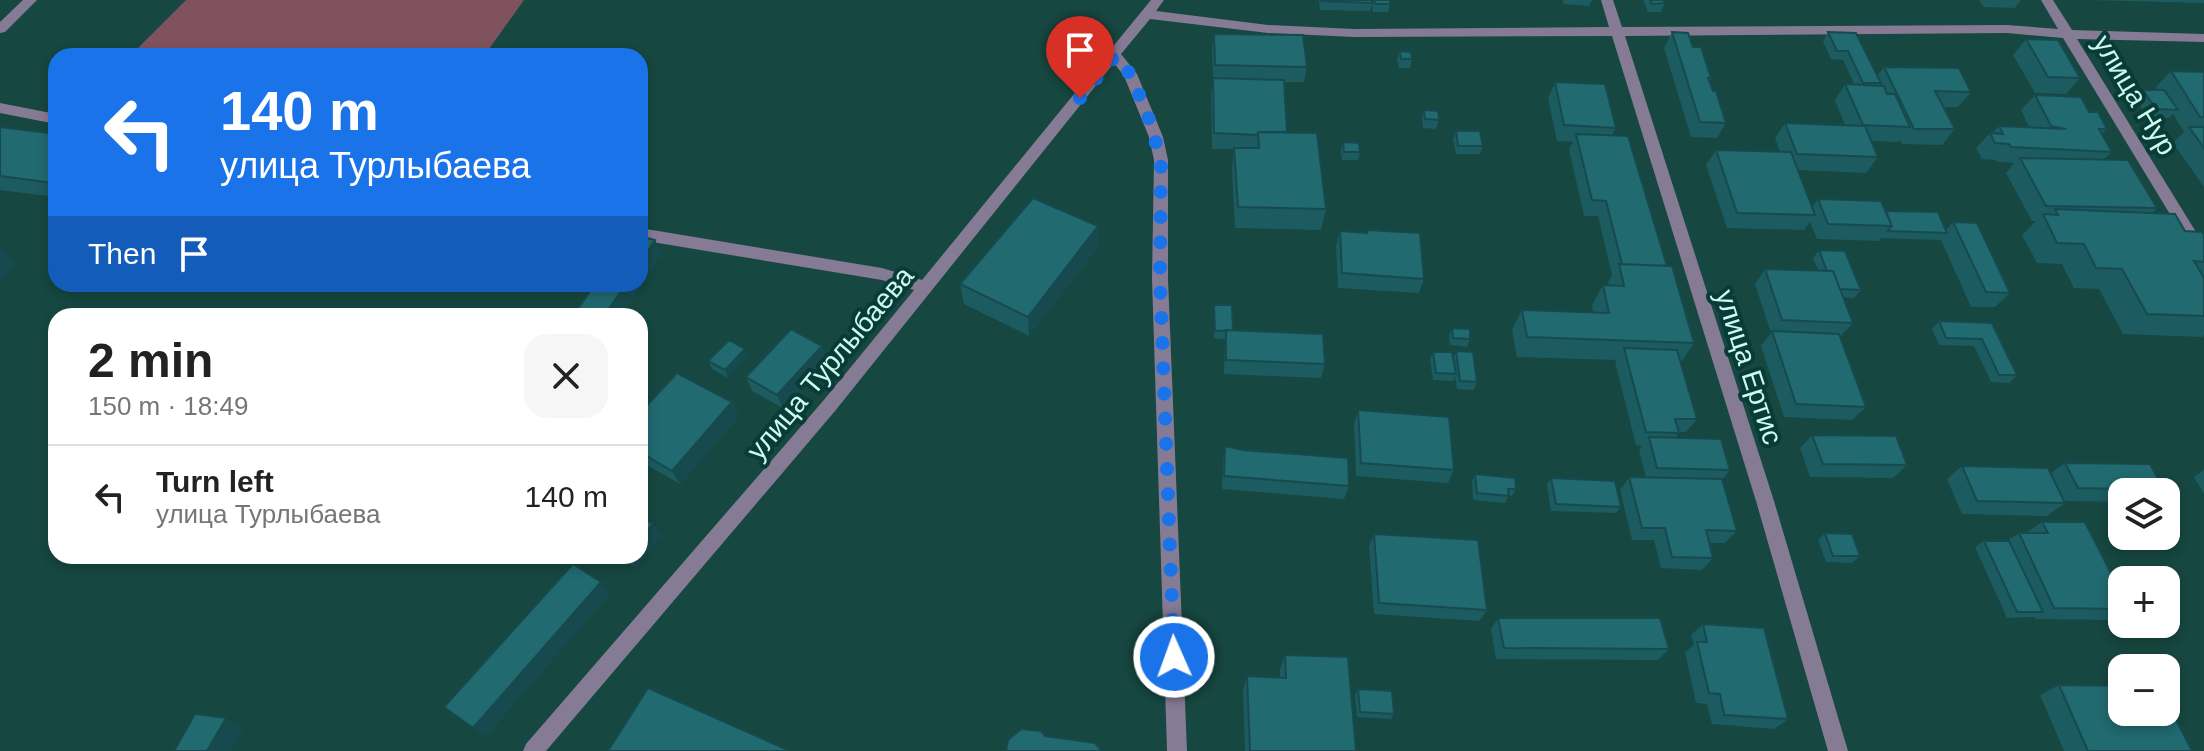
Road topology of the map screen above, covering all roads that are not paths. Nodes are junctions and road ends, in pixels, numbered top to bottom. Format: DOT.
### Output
graph roads {
  1 [pos="31,0"];
  2 [pos="1158,0"];
  3 [pos="1607,0"];
  4 [pos="2047,0"];
  5 [pos="1146,14"];
  6 [pos="0,29"];
  7 [pos="2065,31"];
  8 [pos="1616,34"];
  9 [pos="2204,38"];
  10 [pos="1115,56"];
  11 [pos="0,108"];
  12 [pos="48,117"];
  13 [pos="648,235"];
  14 [pos="2204,258"];
  15 [pos="927,288"];
  16 [pos="533,751"];
  17 [pos="1177,751"];
  18 [pos="1838,751"];
  1 -- 6 [label="street"];
  2 -- 5 [label="street, улица Турлыбаева"];
  3 -- 8 [label="street, улица Ертис"];
  4 -- 7 [label="street, улица Нур"];
  5 -- 8 [label="street"];
  5 -- 10 [label="street, улица Турлыбаева"];
  7 -- 8 [label="street"];
  7 -- 9 [label="street"];
  7 -- 14 [label="street, улица Нур"];
  8 -- 18 [label="street, улица Ертис"];
  10 -- 15 [label="street, улица Турлыбаева"];
  10 -- 17 [label="street"];
  11 -- 12 [label="street"];
  13 -- 15 [label="street"];
  15 -- 16 [label="street, улица Турлыбаева"];
}
